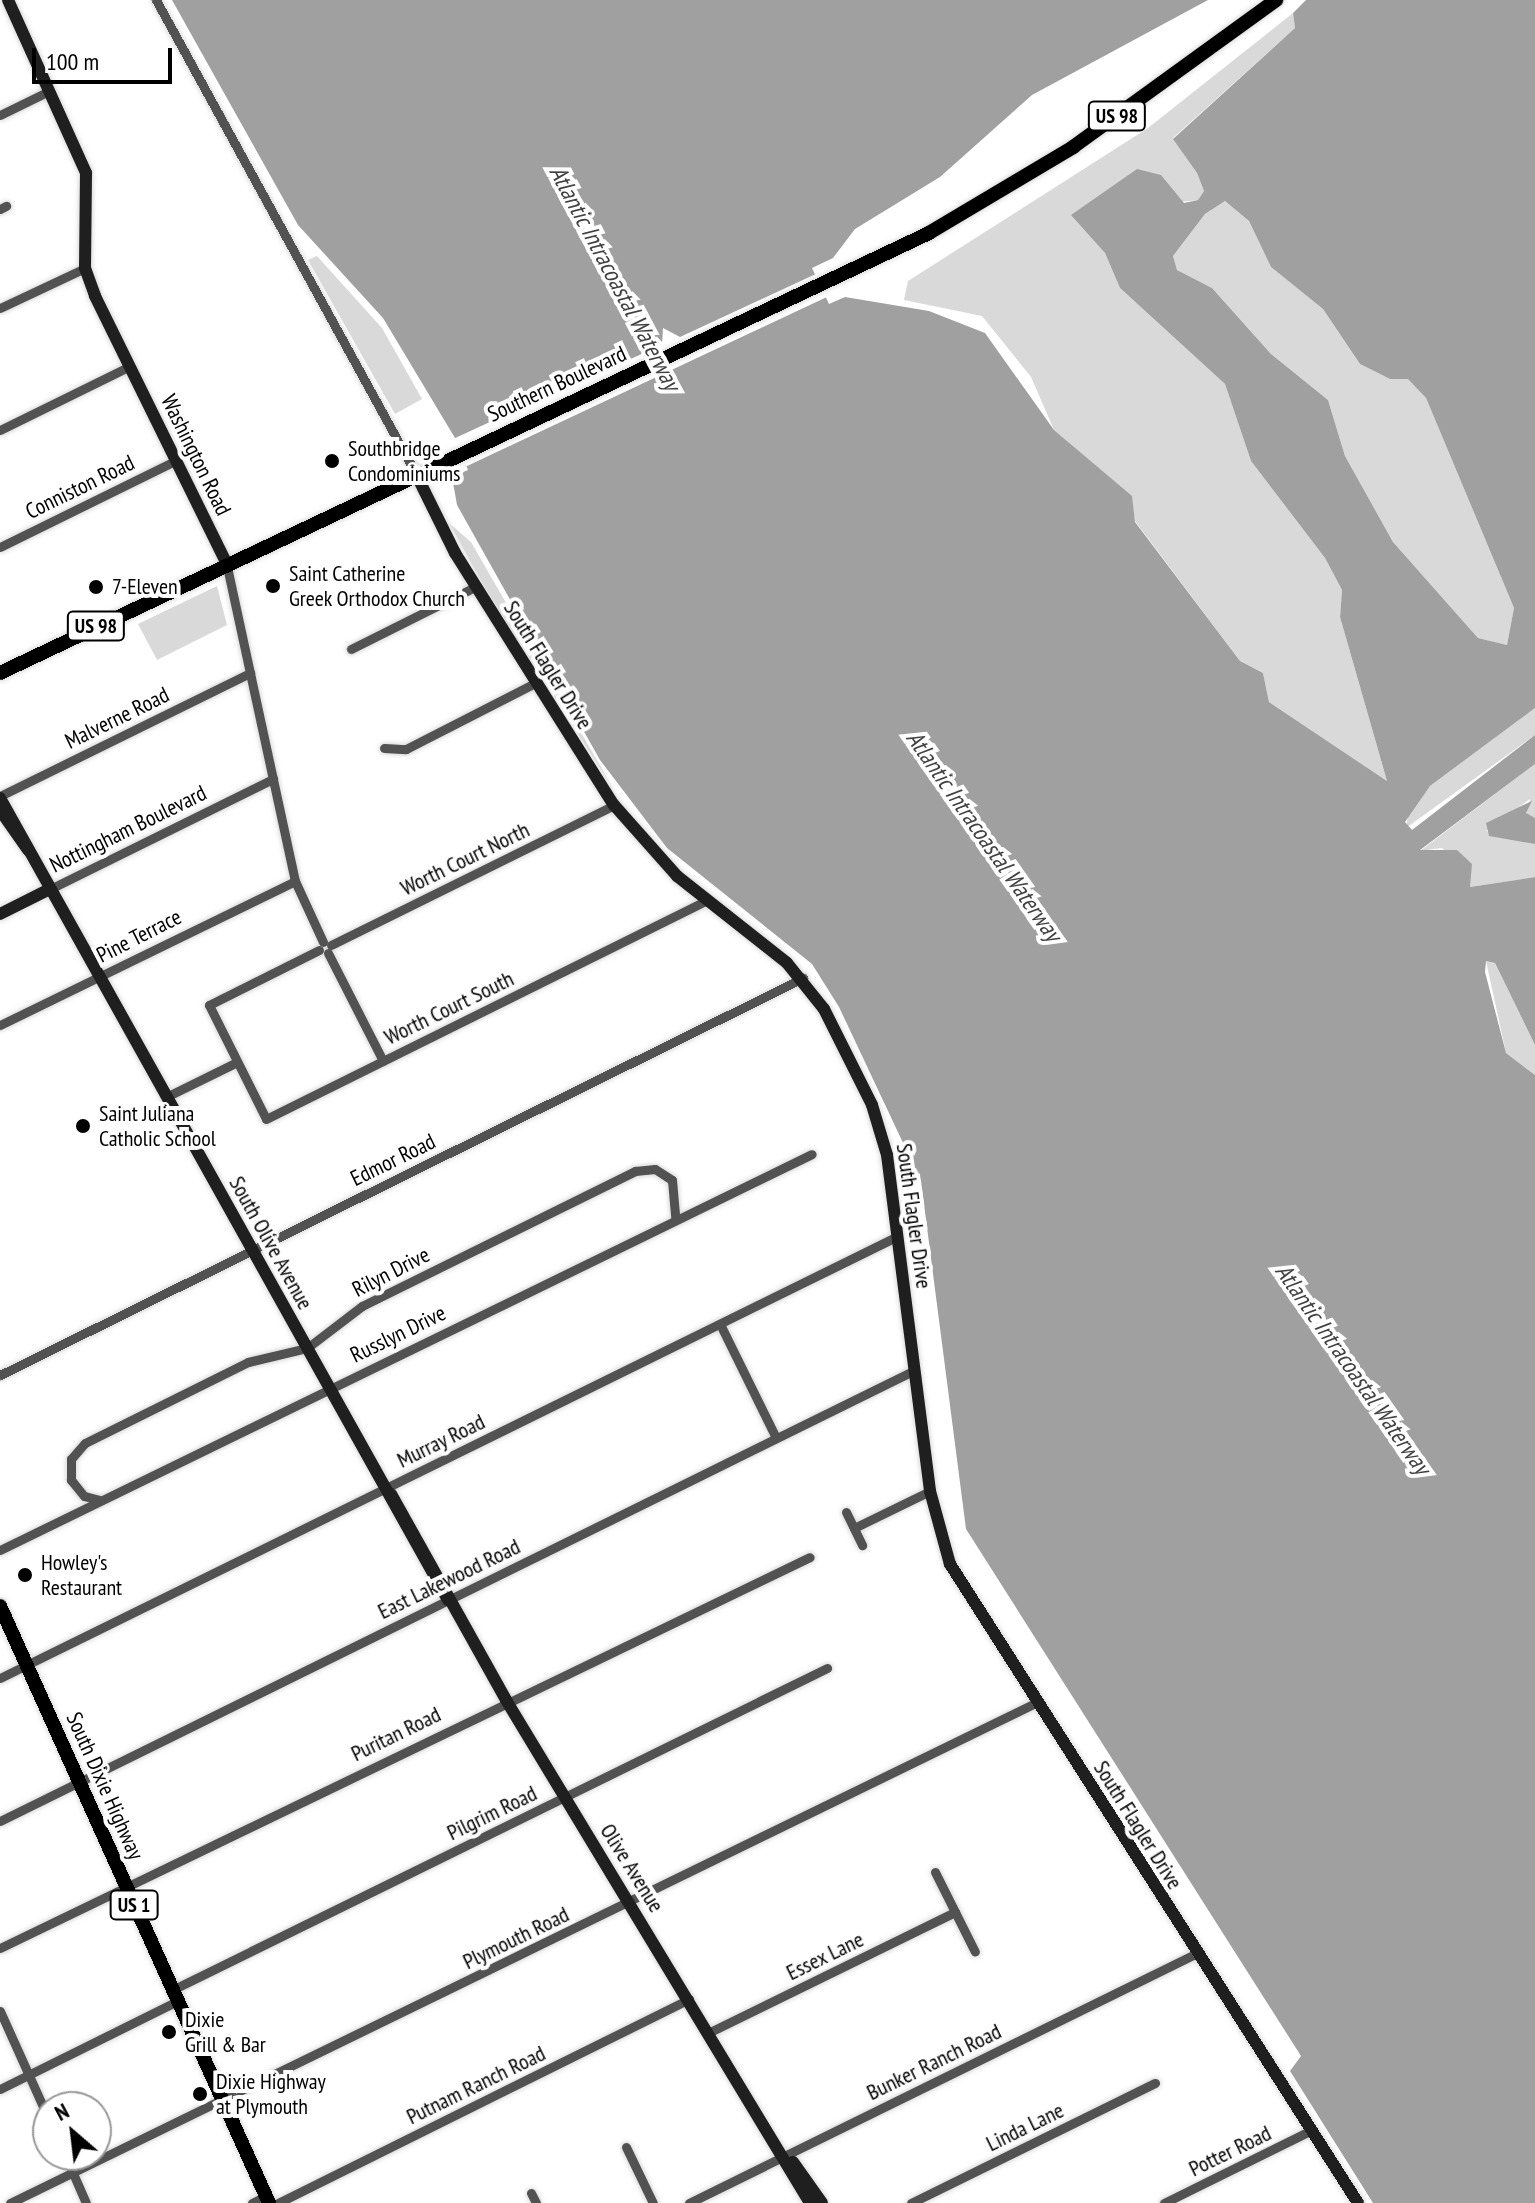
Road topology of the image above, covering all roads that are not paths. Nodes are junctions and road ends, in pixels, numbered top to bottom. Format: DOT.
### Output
graph roads {
  1 [pos="8,0"];
  2 [pos="156,0"];
  3 [pos="1276,0"];
  4 [pos="45,93"];
  5 [pos="0,115"];
  6 [pos="85,268"];
  7 [pos="0,308"];
  8 [pos="130,366"];
  9 [pos="0,430"];
  10 [pos="177,460"];
  11 [pos="416,474"];
  12 [pos="0,547"];
  13 [pos="226,562"];
  14 [pos="475,587"];
  15 [pos="351,649"];
  16 [pos="0,673"];
  17 [pos="250,673"];
  18 [pos="535,683"];
  19 [pos="384,748"];
  20 [pos="273,779"];
  21 [pos="0,797"];
  22 [pos="614,805"];
  23 [pos="0,810"];
  24 [pos="28,850"];
  25 [pos="295,881"];
  26 [pos="50,889"];
  27 [pos="706,901"];
  28 [pos="0,914"];
  29 [pos="325,947"];
  30 [pos="99,977"];
  31 [pos="803,978"];
  32 [pos="0,1025"];
  33 [pos="383,1061"];
  34 [pos="237,1062"];
  35 [pos="166,1097"];
  36 [pos="812,1154"];
  37 [pos="675,1218"];
  38 [pos="898,1236"];
  39 [pos="252,1250"];
  40 [pos="720,1324"];
  41 [pos="307,1348"];
  42 [pos="915,1370"];
  43 [pos="0,1375"];
  44 [pos="330,1388"];
  45 [pos="776,1438"];
  46 [pos="386,1488"];
  47 [pos="930,1491"];
  48 [pos="103,1500"];
  49 [pos="846,1512"];
  50 [pos="854,1528"];
  51 [pos="862,1545"];
  52 [pos="0,1550"];
  53 [pos="810,1557"];
  54 [pos="448,1600"];
  55 [pos="0,1606"];
  56 [pos="27,1666"];
  57 [pos="827,1668"];
  58 [pos="0,1678"];
  59 [pos="506,1700"];
  60 [pos="1037,1702"];
  61 [pos="80,1783"];
  62 [pos="565,1797"];
  63 [pos="0,1821"];
  64 [pos="935,1872"];
  65 [pos="126,1887"];
  66 [pos="630,1903"];
  67 [pos="955,1912"];
  68 [pos="0,1948"];
  69 [pos="975,1952"];
  70 [pos="1195,1954"];
  71 [pos="175,1996"];
  72 [pos="689,1999"];
  73 [pos="0,2011"];
  74 [pos="710,2032"];
  75 [pos="29,2075"];
  76 [pos="1155,2083"];
  77 [pos="0,2089"];
  78 [pos="36,2091"];
  79 [pos="223,2101"];
  80 [pos="1312,2130"];
  81 [pos="626,2147"];
  82 [pos="786,2154"];
  83 [pos="73,2173"];
  84 [pos="266,2201"];
  85 [pos="10,2203"];
  86 [pos="86,2203"];
  87 [pos="653,2203"];
  88 [pos="689,2203"];
  89 [pos="810,2203"];
  90 [pos="822,2203"];
  91 [pos="911,2203"];
  92 [pos="1164,2203"];
  93 [pos="1358,2203"];
  1 -- 4 [label="street, Washington Road"];
  2 -- 11 [label="street, South Flagler Drive"];
  3 -- 11 [label="main road, Southern Boulevard / US 98"];
  4 -- 5 [label="street"];
  4 -- 6 [label="street, Washington Road"];
  6 -- 7 [label="street"];
  6 -- 8 [label="street, Washington Road"];
  8 -- 9 [label="street"];
  8 -- 10 [label="street, Washington Road"];
  10 -- 12 [label="street, Conniston Road"];
  10 -- 13 [label="street, Washington Road"];
  11 -- 13 [label="main road, Southern Boulevard / US 98"];
  11 -- 14 [label="street, South Flagler Drive"];
  13 -- 16 [label="main road, Southern Boulevard / US 98"];
  13 -- 17 [label="street, Washington Road"];
  14 -- 15 [label="street"];
  14 -- 18 [label="street, South Flagler Drive"];
  17 -- 20 [label="street, Washington Road"];
  17 -- 21 [label="street, Malverne Road"];
  18 -- 19 [label="street"];
  18 -- 22 [label="street, South Flagler Drive"];
  20 -- 25 [label="street, Washington Road"];
  20 -- 26 [label="street, Nottingham Boulevard"];
  21 -- 24 [label="street, South Olive Avenue"];
  22 -- 27 [label="street, South Flagler Drive"];
  22 -- 29 [label="street, Worth Court North"];
  23 -- 24 [label="street, South Olive Avenue"];
  24 -- 26 [label="street, South Olive Avenue"];
  25 -- 29 [label="street, Washington Road"];
  25 -- 30 [label="street, Pine Terrace"];
  26 -- 28 [label="street, Nottingham Boulevard"];
  26 -- 30 [label="street, South Olive Avenue"];
  27 -- 31 [label="street, South Flagler Drive"];
  27 -- 33 [label="street, Worth Court South"];
  29 -- 33 [label="street, Washington Road"];
  29 -- 34 [label="street, Worth Court North"];
  30 -- 32 [label="street, Pine Terrace"];
  30 -- 35 [label="street, South Olive Avenue"];
  31 -- 38 [label="street, South Flagler Drive"];
  31 -- 39 [label="street, Edmor Road"];
  33 -- 34 [label="street, Worth Court South"];
  34 -- 35 [label="street"];
  35 -- 39 [label="street, South Olive Avenue"];
  36 -- 37 [label="street, Russlyn Drive"];
  37 -- 41 [label="street, Rilyn Drive"];
  37 -- 44 [label="street, Russlyn Drive"];
  38 -- 40 [label="street, Murray Road"];
  38 -- 42 [label="street, South Flagler Drive"];
  39 -- 41 [label="street, South Olive Avenue"];
  39 -- 43 [label="street, Edmor Road"];
  40 -- 45 [label="street"];
  40 -- 46 [label="street, Murray Road"];
  41 -- 44 [label="street, South Olive Avenue"];
  41 -- 48 [label="street, Rilyn Drive"];
  42 -- 45 [label="street, East Lakewood Road"];
  42 -- 47 [label="street, South Flagler Drive"];
  44 -- 46 [label="street, South Olive Avenue"];
  44 -- 48 [label="street, Russlyn Drive"];
  45 -- 54 [label="street, East Lakewood Road"];
  46 -- 54 [label="street, Olive Avenue"];
  46 -- 56 [label="street, Murray Road"];
  47 -- 50 [label="street"];
  47 -- 60 [label="street, South Flagler Drive"];
  48 -- 52 [label="street, Russlyn Drive"];
  49 -- 50 [label="street"];
  50 -- 51 [label="street"];
  53 -- 59 [label="street, Puritan Road"];
  54 -- 59 [label="street, Olive Avenue"];
  54 -- 61 [label="street, East Lakewood Road"];
  55 -- 56 [label="main road, South Dixie Highway / US 1"];
  56 -- 58 [label="street, Murray Road"];
  56 -- 61 [label="main road, South Dixie Highway / US 1"];
  57 -- 62 [label="street, Pilgrim Road"];
  59 -- 62 [label="street, Olive Avenue"];
  59 -- 65 [label="street, Puritan Road"];
  60 -- 66 [label="street, Plymouth Road"];
  60 -- 70 [label="street, South Flagler Drive"];
  61 -- 63 [label="street, East Lakewood Road"];
  61 -- 65 [label="main road, South Dixie Highway / US 1"];
  62 -- 66 [label="street, Olive Avenue"];
  62 -- 71 [label="street, Pilgrim Road"];
  64 -- 67 [label="street"];
  65 -- 68 [label="street, Puritan Road"];
  65 -- 71 [label="main road, South Dixie Highway / US 1"];
  66 -- 72 [label="street, Olive Avenue"];
  66 -- 79 [label="street, Plymouth Road"];
  67 -- 69 [label="street"];
  67 -- 74 [label="street, Essex Lane"];
  70 -- 80 [label="street, South Flagler Drive"];
  70 -- 82 [label="street, Bunker Ranch Road"];
  71 -- 75 [label="street, Pilgrim Road"];
  71 -- 79 [label="main road, South Dixie Highway / US 1"];
  72 -- 74 [label="street, Olive Avenue"];
  72 -- 84 [label="street, Putnam Ranch Road"];
  73 -- 75 [label="street"];
  74 -- 82 [label="street, Olive Avenue"];
  75 -- 77 [label="street, Pilgrim Road"];
  75 -- 78 [label="street"];
  76 -- 91 [label="street, Linda Lane"];
  79 -- 83 [label="street, Plymouth Road"];
  79 -- 84 [label="main road, South Dixie Highway / US 1"];
  80 -- 92 [label="street, Potter Road"];
  80 -- 93 [label="street, South Flagler Drive"];
  81 -- 87 [label="street"];
  82 -- 88 [label="street, Bunker Ranch Road"];
  82 -- 89 [label="street, Olive Avenue"];
  82 -- 90 [label="street, Olive Avenue"];
  83 -- 85 [label="street, Plymouth Road"];
  83 -- 86 [label="street"];
}
